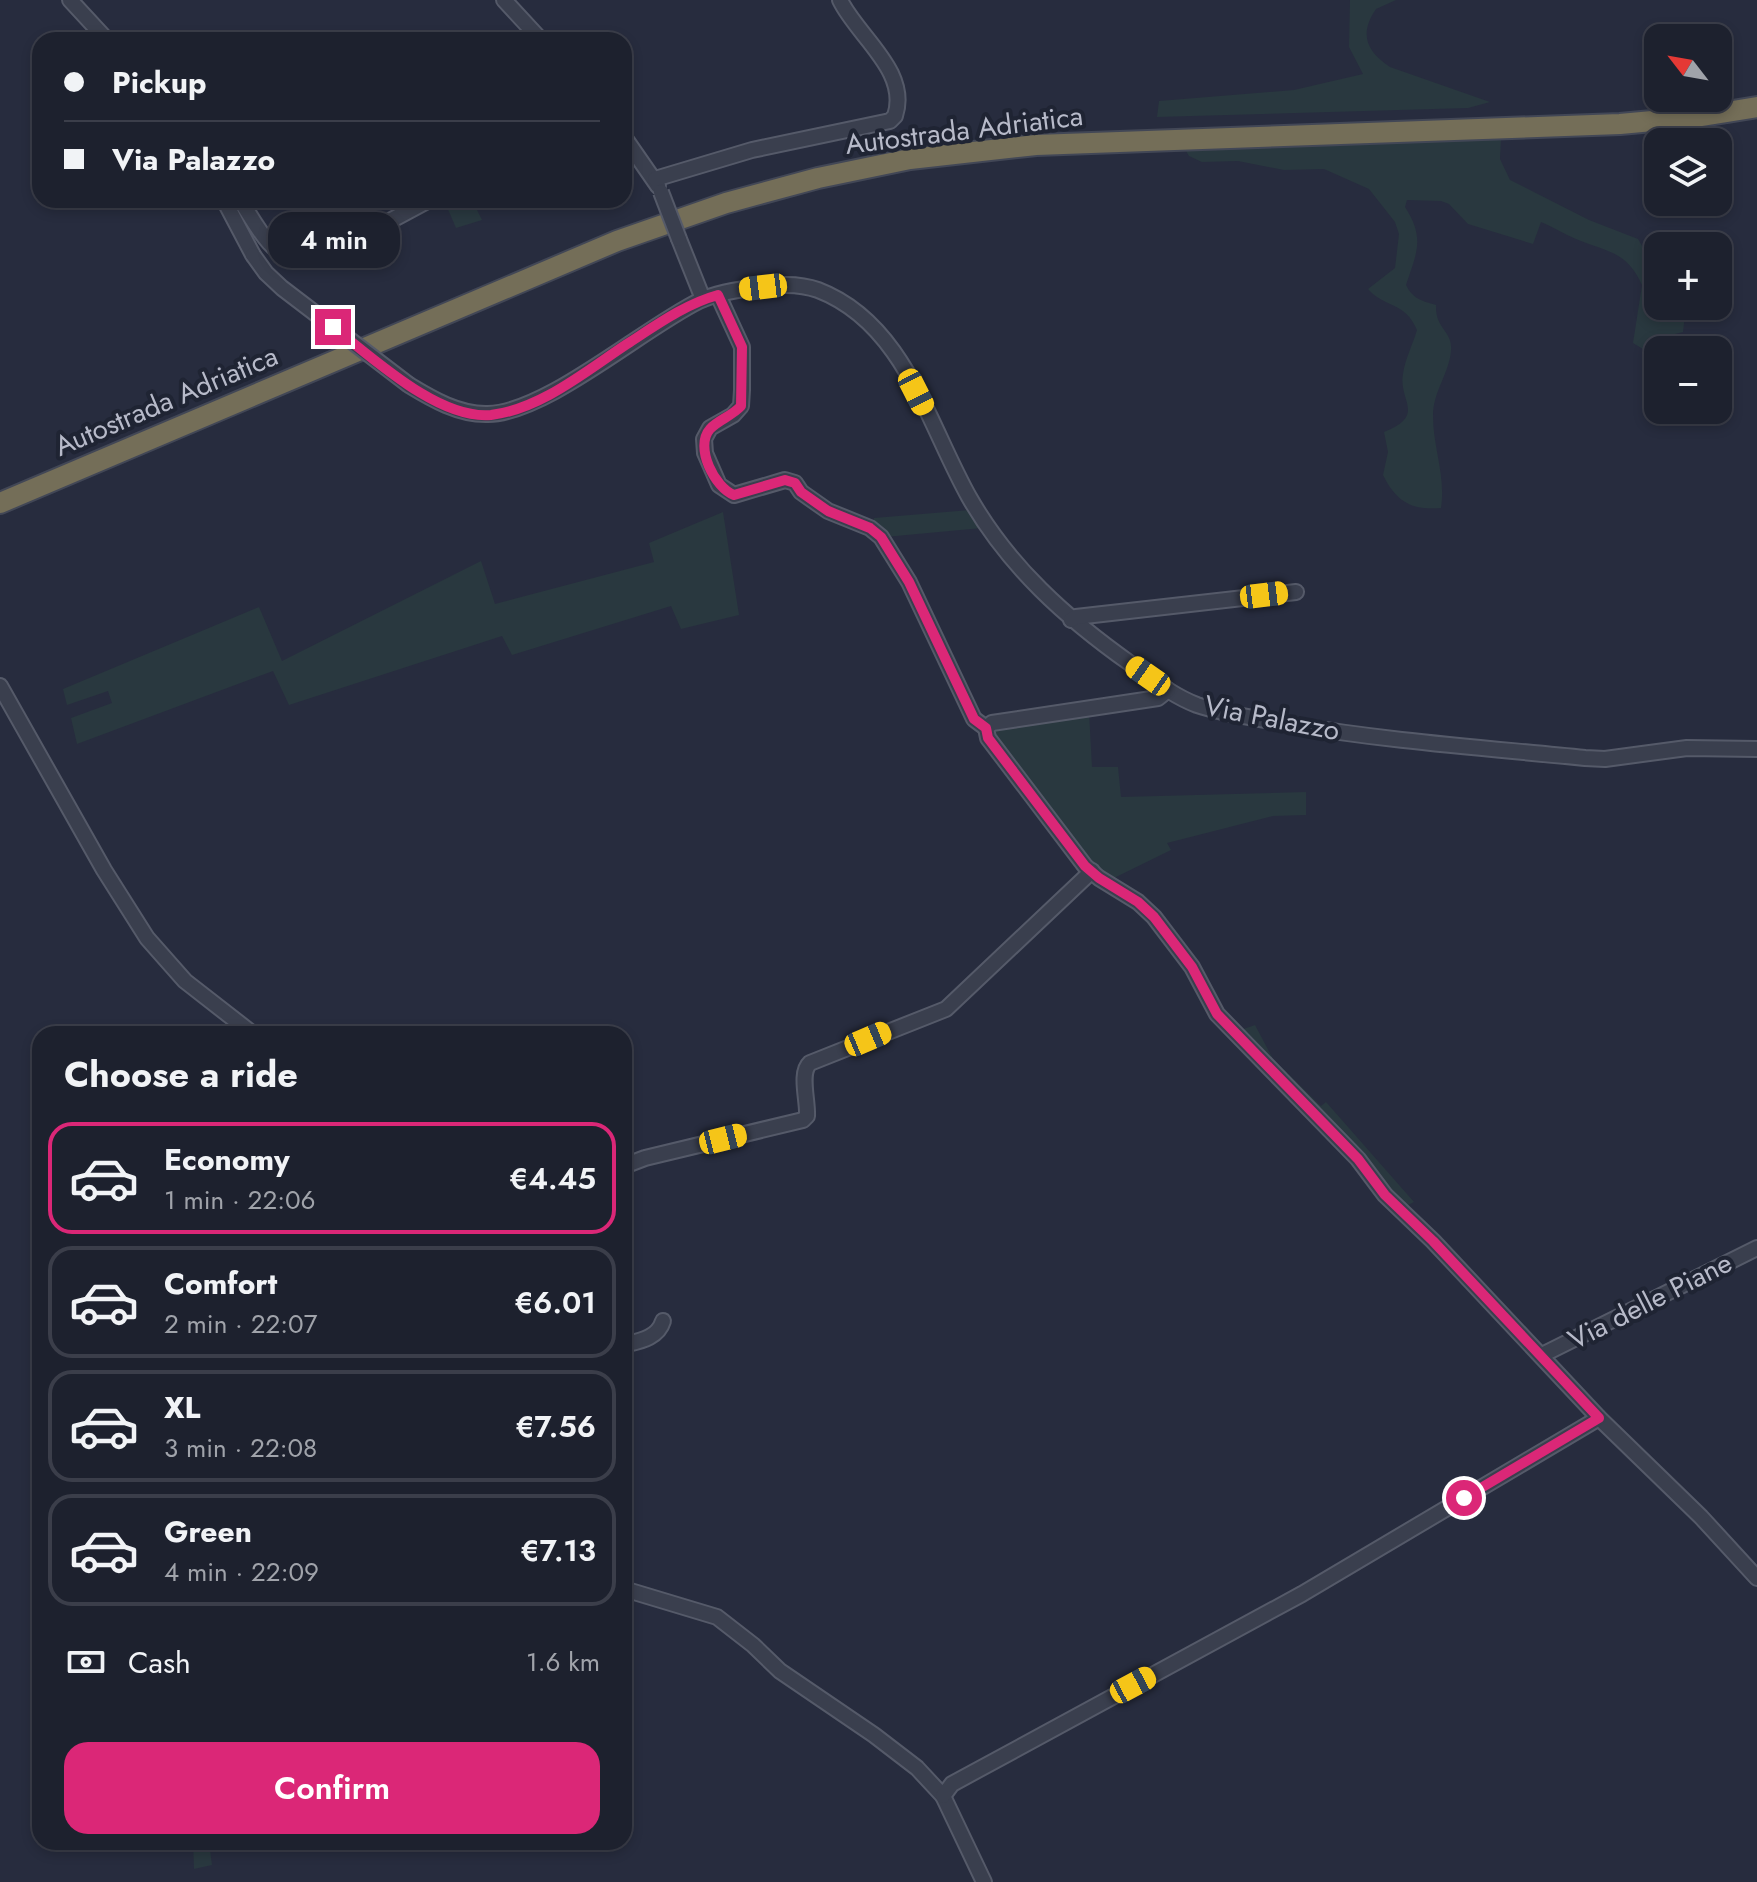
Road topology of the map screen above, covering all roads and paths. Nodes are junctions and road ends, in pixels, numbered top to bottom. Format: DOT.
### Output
graph roads {
  1 [pos="70,0"];
  2 [pos="504,0"];
  3 [pos="840,0"];
  4 [pos="100,32"];
  5 [pos="534,32"];
  6 [pos="1757,95"];
  7 [pos="1757,107"];
  8 [pos="632,148"];
  9 [pos="658,185"];
  10 [pos="228,208"];
  11 [pos="245,208"];
  12 [pos="414,208"];
  13 [pos="718,295"];
  14 [pos="703,299"];
  15 [pos="0,489"];
  16 [pos="0,503"];
  17 [pos="1296,592"];
  18 [pos="1071,620"];
  19 [pos="0,686"];
  20 [pos="1168,690"];
  21 [pos="986,728"];
  22 [pos="1757,749"];
  23 [pos="1092,871"];
  24 [pos="243,1026"];
  25 [pos="632,1163"];
  26 [pos="1757,1248"];
  27 [pos="663,1321"];
  28 [pos="632,1342"];
  29 [pos="1542,1355"];
  30 [pos="1599,1418"];
  31 [pos="1757,1578"];
  32 [pos="632,1591"];
  33 [pos="943,1796"];
  34 [pos="984,1882"];
  1 -- 4 [label="street"];
  2 -- 5 [label="street"];
  3 -- 9 [label="street"];
  6 -- 15 [label="highway, Autostrada Adriatica"];
  7 -- 16 [label="highway, Autostrada Adriatica"];
  8 -- 9 [label="street"];
  9 -- 14 [label="street, bridge"];
  10 -- 14 [label="street, Via Palazzo, bridge"];
  11 -- 12 [label="street"];
  13 -- 14 [label="street, Via Palazzo"];
  13 -- 18 [label="street, Via Palazzo"];
  13 -- 21 [label="street"];
  17 -- 18 [label="street"];
  18 -- 20 [label="street, Via Palazzo"];
  19 -- 24 [label="street"];
  20 -- 21 [label="street"];
  20 -- 22 [label="street, Via Palazzo"];
  21 -- 23 [label="street"];
  23 -- 25 [label="street"];
  23 -- 29 [label="street"];
  26 -- 29 [label="street, Via delle Piane"];
  27 -- 28 [label="street"];
  29 -- 30 [label="street"];
  30 -- 31 [label="street"];
  30 -- 33 [label="street"];
  32 -- 33 [label="street"];
  33 -- 34 [label="street"];
}
